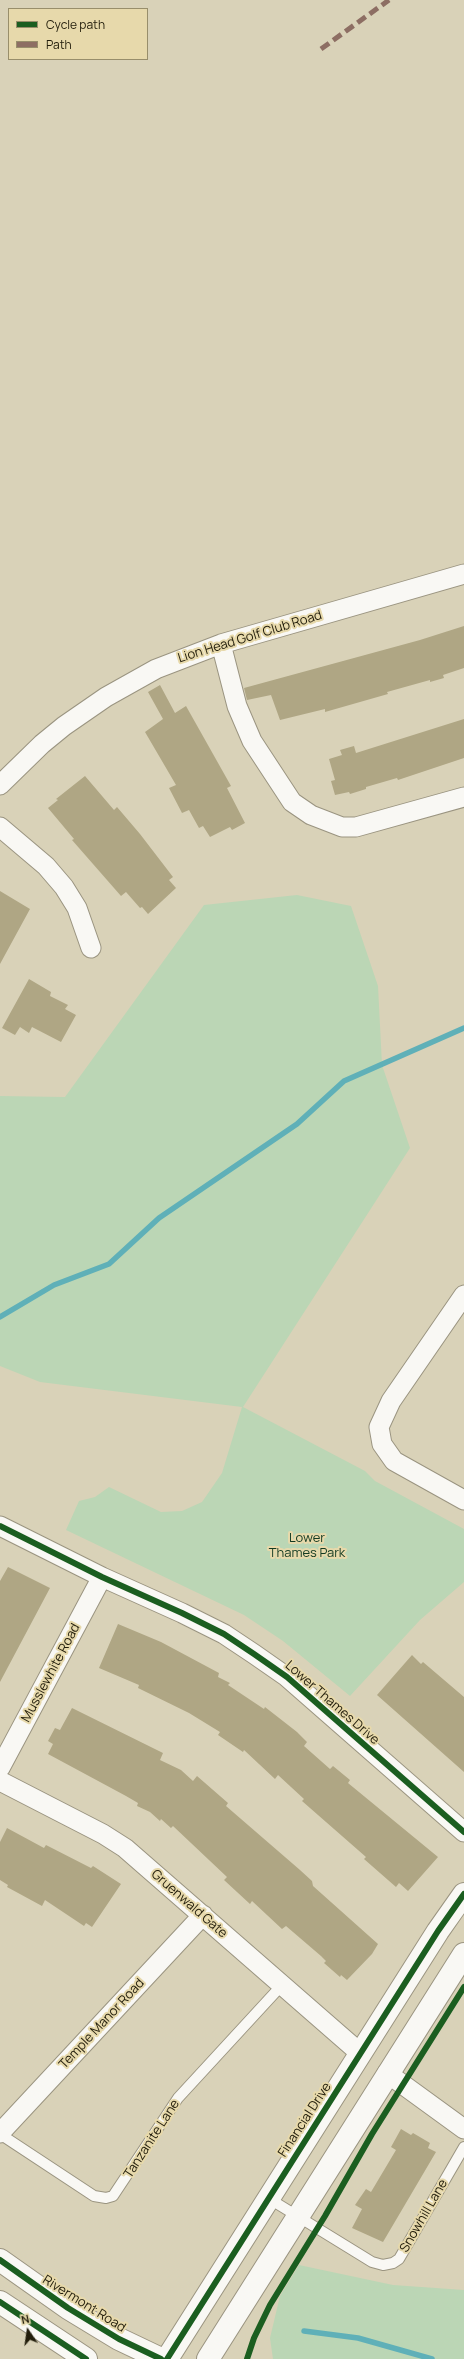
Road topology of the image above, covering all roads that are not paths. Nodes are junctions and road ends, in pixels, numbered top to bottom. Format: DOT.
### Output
graph roads {
  1 [pos="464,574"];
  2 [pos="221,644"];
  3 [pos="0,785"];
  4 [pos="464,797"];
  5 [pos="0,827"];
  6 [pos="90,948"];
  7 [pos="464,1295"];
  8 [pos="464,1500"];
  9 [pos="0,1526"];
  10 [pos="102,1576"];
  11 [pos="0,1768"];
  12 [pos="0,1781"];
  13 [pos="464,1832"];
  14 [pos="464,1894"];
  15 [pos="203,1915"];
  16 [pos="464,1954"];
  17 [pos="282,1985"];
  18 [pos="360,2053"];
  19 [pos="387,2073"];
  20 [pos="464,2129"];
  21 [pos="0,2134"];
  22 [pos="464,2147"];
  23 [pos="268,2198"];
  24 [pos="297,2216"];
  25 [pos="0,2260"];
  26 [pos="0,2302"];
  27 [pos="86,2359"];
  28 [pos="161,2359"];
  29 [pos="167,2359"];
  30 [pos="208,2359"];
  1 -- 2 [label="street, Lion Head Golf Club Road"];
  2 -- 3 [label="street, Lion Head Golf Club Road"];
  2 -- 4 [label="street"];
  5 -- 6 [label="street"];
  7 -- 8 [label="street"];
  9 -- 10 [label="street, Lower Thames Drive"];
  10 -- 11 [label="street, Musslewhite Road"];
  10 -- 13 [label="street, Lower Thames Drive"];
  12 -- 15 [label="street, Gruenwald Gate"];
  14 -- 18 [label="street, Financial Drive"];
  15 -- 17 [label="street, Gruenwald Gate"];
  15 -- 21 [label="street, Temple Manor Road"];
  16 -- 19 [label="street"];
  17 -- 18 [label="street, Gruenwald Gate"];
  17 -- 21 [label="lane, Tanzanite Lane"];
  18 -- 23 [label="street, Financial Drive"];
  19 -- 20 [label="street"];
  19 -- 24 [label="street"];
  22 -- 24 [label="lane, Snowhill Lane"];
  23 -- 24 [label="lane, Snowhill Lane"];
  23 -- 29 [label="street, Financial Drive"];
  24 -- 30 [label="street"];
  25 -- 28 [label="street, Rivermont Road"];
  26 -- 27 [label="street"];
}
